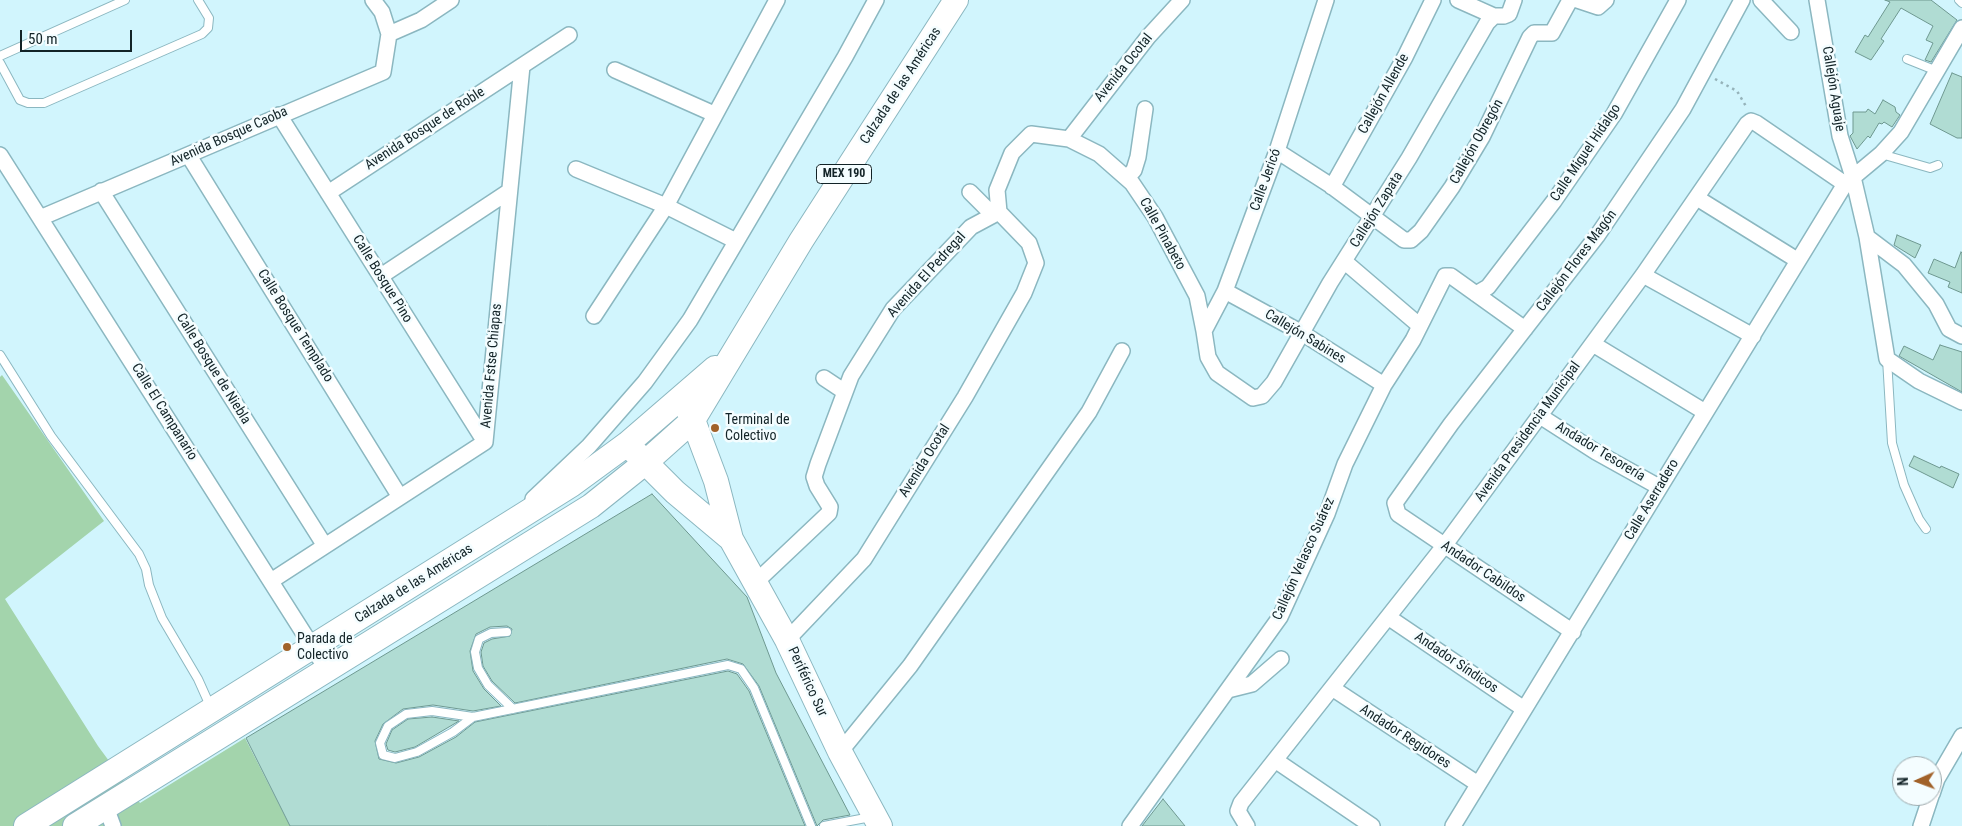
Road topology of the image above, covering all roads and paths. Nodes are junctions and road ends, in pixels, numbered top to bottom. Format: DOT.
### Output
graph roads {
  1 [pos="125,0"];
  2 [pos="198,0"];
  3 [pos="373,0"];
  4 [pos="450,0"];
  5 [pos="776,0"];
  6 [pos="876,0"];
  7 [pos="956,0"];
  8 [pos="1182,0"];
  9 [pos="1326,0"];
  10 [pos="1432,0"];
  11 [pos="1458,0"];
  12 [pos="1514,0"];
  13 [pos="1572,0"];
  14 [pos="1577,0"];
  15 [pos="1606,0"];
  16 [pos="1678,0"];
  17 [pos="1742,0"];
  18 [pos="1761,0"];
  19 [pos="1817,0"];
  20 [pos="1959,0"];
  21 [pos="1962,3"];
  22 [pos="1499,16"];
  23 [pos="1962,28"];
  24 [pos="1791,32"];
  25 [pos="388,34"];
  26 [pos="569,35"];
  27 [pos="0,56"];
  28 [pos="1906,59"];
  29 [pos="0,63"];
  30 [pos="522,66"];
  31 [pos="615,70"];
  32 [pos="1936,71"];
  33 [pos="1703,72"];
  34 [pos="1145,109"];
  35 [pos="714,114"];
  36 [pos="280,115"];
  37 [pos="1751,121"];
  38 [pos="1069,140"];
  39 [pos="1277,151"];
  40 [pos="1881,154"];
  41 [pos="0,155"];
  42 [pos="189,156"];
  43 [pos="1938,165"];
  44 [pos="576,169"];
  45 [pos="1127,178"];
  46 [pos="1849,181"];
  47 [pos="1332,187"];
  48 [pos="101,191"];
  49 [pos="508,192"];
  50 [pos="970,192"];
  51 [pos="328,193"];
  52 [pos="1696,198"];
  53 [pos="666,206"];
  54 [pos="996,214"];
  55 [pos="1372,217"];
  56 [pos="40,218"];
  57 [pos="1867,237"];
  58 [pos="736,241"];
  59 [pos="1797,260"];
  60 [pos="1344,261"];
  61 [pos="1643,275"];
  62 [pos="380,276"];
  63 [pos="1225,291"];
  64 [pos="1476,294"];
  65 [pos="594,316"];
  66 [pos="1420,326"];
  67 [pos="1525,329"];
  68 [pos="1204,331"];
  69 [pos="1302,333"];
  70 [pos="1753,336"];
  71 [pos="1962,336"];
  72 [pos="1593,344"];
  73 [pos="735,350"];
  74 [pos="1122,351"];
  75 [pos="0,355"];
  76 [pos="1887,359"];
  77 [pos="824,378"];
  78 [pos="1384,385"];
  79 [pos="845,392"];
  80 [pos="682,399"];
  81 [pos="1962,402"];
  82 [pos="1705,412"];
  83 [pos="1540,416"];
  84 [pos="693,420"];
  85 [pos="485,442"];
  86 [pos="627,444"];
  87 [pos="646,462"];
  88 [pos="1659,487"];
  89 [pos="400,497"];
  90 [pos="1395,509"];
  91 [pos="504,528"];
  92 [pos="1926,529"];
  93 [pos="731,539"];
  94 [pos="325,546"];
  95 [pos="1444,546"];
  96 [pos="271,581"];
  97 [pos="756,581"];
  98 [pos="1388,618"];
  99 [pos="507,632"];
  100 [pos="1573,632"];
  101 [pos="787,640"];
  102 [pos="313,647"];
  103 [pos="1281,659"];
  104 [pos="327,670"];
  105 [pos="1332,688"];
  106 [pos="1228,690"];
  107 [pos="512,709"];
  108 [pos="1524,709"];
  109 [pos="212,710"];
  110 [pos="473,718"];
  111 [pos="1960,738"];
  112 [pos="840,752"];
  113 [pos="1275,760"];
  114 [pos="1942,770"];
  115 [pos="1478,784"];
  116 [pos="1928,806"];
  117 [pos="110,816"];
  118 [pos="878,821"];
  119 [pos="26,826"];
  120 [pos="74,826"];
  121 [pos="811,826"];
  122 [pos="824,826"];
  123 [pos="1130,826"];
  124 [pos="1246,826"];
  125 [pos="1372,826"];
  126 [pos="1452,826"];
  127 [pos="1921,826"];
  1 -- 27 [label="lane"];
  2 -- 29 [label="lane"];
  3 -- 25 [label="street"];
  4 -- 25 [label="street"];
  5 -- 35 [label="street"];
  6 -- 58 [label="street"];
  7 -- 73 [label="main road, Calzada de las Américas / MEX 190"];
  8 -- 38 [label="street, Avenida Ocotal"];
  9 -- 39 [label="street, Calle Jericó"];
  10 -- 47 [label="street, Callejón Allende"];
  11 -- 22 [label="street"];
  12 -- 22 [label="street, Callejón Zapata"];
  13 -- 55 [label="street, Callejón Obregón"];
  14 -- 15 [label="street"];
  16 -- 64 [label="street, Calle Miguel Hidalgo"];
  17 -- 33 [label="street, Callejón Flores Magón"];
  18 -- 24 [label="street"];
  19 -- 46 [label="street, Callejón Aguaje"];
  20 -- 21 [label="lane"];
  22 -- 55 [label="street, Callejón Zapata"];
  23 -- 32 [label="street, Calle Aserradero"];
  25 -- 36 [label="street, Avenida Bosque Caoba"];
  26 -- 30 [label="street, Avenida Bosque de Roble"];
  28 -- 32 [label="lane"];
  30 -- 49 [label="street, Avenida Fstse Chiapas"];
  30 -- 51 [label="street, Avenida Bosque de Roble"];
  31 -- 35 [label="street"];
  32 -- 40 [label="street, Calle Aserradero"];
  33 -- 37 [label="path"];
  33 -- 67 [label="street, Callejón Flores Magón"];
  34 -- 45 [label="street"];
  35 -- 53 [label="street"];
  36 -- 42 [label="street, Avenida Bosque Caoba"];
  36 -- 51 [label="street, Calle Bosque Pino"];
  37 -- 46 [label="street"];
  37 -- 52 [label="street, Avenida Presidencia Municipal"];
  38 -- 45 [label="street, Calle Pinabeto"];
  38 -- 54 [label="street"];
  39 -- 47 [label="street"];
  39 -- 63 [label="street, Calle Jericó"];
  40 -- 43 [label="lane"];
  40 -- 46 [label="street, Calle Aserradero"];
  41 -- 56 [label="street, Calle El Campanario"];
  42 -- 48 [label="street, Avenida Bosque Caoba"];
  42 -- 89 [label="street, Calle Bosque Templado"];
  44 -- 53 [label="street"];
  45 -- 68 [label="street, Calle Pinabeto"];
  46 -- 57 [label="street, Callejón Aguaje"];
  46 -- 59 [label="street, Calle Aserradero"];
  47 -- 55 [label="street"];
  48 -- 56 [label="street, Avenida Bosque Caoba"];
  48 -- 94 [label="street, Calle Bosque de Niebla"];
  49 -- 62 [label="street"];
  49 -- 85 [label="street, Avenida Fstse Chiapas"];
  50 -- 54 [label="street"];
  51 -- 62 [label="street, Calle Bosque Pino"];
  52 -- 59 [label="street"];
  52 -- 61 [label="street, Avenida Presidencia Municipal"];
  53 -- 58 [label="street"];
  53 -- 65 [label="street"];
  54 -- 79 [label="street, Avenida El Pedregal"];
  54 -- 101 [label="street, Avenida Ocotal"];
  55 -- 60 [label="street, Callejón Zapata"];
  56 -- 96 [label="street, Calle El Campanario"];
  57 -- 71 [label="street"];
  57 -- 76 [label="street, Callejón Aguaje"];
  58 -- 91 [label="street"];
  59 -- 70 [label="street, Calle Aserradero"];
  60 -- 66 [label="street"];
  60 -- 69 [label="street, Callejón Zapata"];
  61 -- 70 [label="street"];
  61 -- 72 [label="street, Avenida Presidencia Municipal"];
  62 -- 85 [label="street, Calle Bosque Pino"];
  63 -- 68 [label="street, Calle Jericó"];
  63 -- 69 [label="street, Callejón Sabines"];
  64 -- 66 [label="street, Callejón Velasco Suárez"];
  64 -- 67 [label="street"];
  66 -- 78 [label="street, Callejón Velasco Suárez"];
  67 -- 90 [label="street, Callejón Flores Magón"];
  68 -- 69 [label="street, Callejón Zapata"];
  69 -- 78 [label="street, Callejón Sabines"];
  70 -- 82 [label="street, Calle Aserradero"];
  72 -- 82 [label="street"];
  72 -- 83 [label="street, Avenida Presidencia Municipal"];
  73 -- 80 [label="main road, Calzada de las Américas / MEX 190"];
  73 -- 84 [label="main road, Calzada de las Américas / MEX 190"];
  74 -- 112 [label="street"];
  75 -- 109 [label="lane"];
  76 -- 81 [label="street"];
  76 -- 92 [label="lane"];
  77 -- 79 [label="street"];
  78 -- 106 [label="street, Callejón Velasco Suárez"];
  79 -- 97 [label="street, Avenida El Pedregal"];
  80 -- 84 [label="main road, Periférico Sur"];
  80 -- 86 [label="main road, Calzada de las Américas / MEX 190"];
  82 -- 88 [label="street, Calle Aserradero"];
  83 -- 88 [label="street, Andador Tesorería"];
  83 -- 95 [label="street, Avenida Presidencia Municipal"];
  84 -- 87 [label="main road, Calzada de las Américas / MEX 190"];
  84 -- 93 [label="main road, Periférico Sur"];
  85 -- 89 [label="street, Avenida Fstse Chiapas"];
  86 -- 87 [label="main road, Periférico Sur"];
  86 -- 91 [label="main road, Calzada de las Américas / MEX 190"];
  87 -- 93 [label="main road, Periférico Sur"];
  87 -- 104 [label="main road, Calzada de las Américas / MEX 190"];
  88 -- 100 [label="street, Calle Aserradero"];
  89 -- 94 [label="street, Avenida Fstse Chiapas"];
  90 -- 95 [label="street, Andador Cabildos"];
  91 -- 102 [label="main road, Calzada de las Américas / MEX 190"];
  93 -- 97 [label="main road, Periférico Sur"];
  94 -- 96 [label="street, Avenida Fstse Chiapas"];
  95 -- 98 [label="street, Avenida Presidencia Municipal"];
  95 -- 100 [label="street, Andador Cabildos"];
  96 -- 102 [label="street, Calle El Campanario"];
  97 -- 101 [label="main road, Periférico Sur"];
  98 -- 105 [label="street, Avenida Presidencia Municipal"];
  98 -- 108 [label="street, Andador Síndicos"];
  99 -- 107 [label="lane"];
  100 -- 108 [label="street, Calle Aserradero"];
  101 -- 112 [label="main road, Periférico Sur"];
  102 -- 104 [label="street, Calle El Campanario"];
  102 -- 109 [label="main road, Calzada de las Américas / MEX 190"];
  103 -- 106 [label="street"];
  104 -- 117 [label="main road, Calzada de las Américas / MEX 190"];
  105 -- 113 [label="street, Avenida Presidencia Municipal"];
  105 -- 115 [label="street, Andador Regidores"];
  106 -- 123 [label="street, Callejón Velasco Suárez"];
  107 -- 110 [label="lane"];
  107 -- 121 [label="lane"];
  108 -- 115 [label="street, Calle Aserradero"];
  109 -- 119 [label="main road, Calzada de las Américas / MEX 190"];
  110 -- 110 [label="lane"];
  111 -- 114 [label="street"];
  112 -- 118 [label="main road, Periférico Sur"];
  113 -- 124 [label="street, Avenida Presidencia Municipal"];
  113 -- 125 [label="street"];
  115 -- 126 [label="street, Calle Aserradero"];
  116 -- 127 [label="street"];
  117 -- 120 [label="main road, Calzada de las Américas / MEX 190"];
  118 -- 122 [label="lane"];
}
